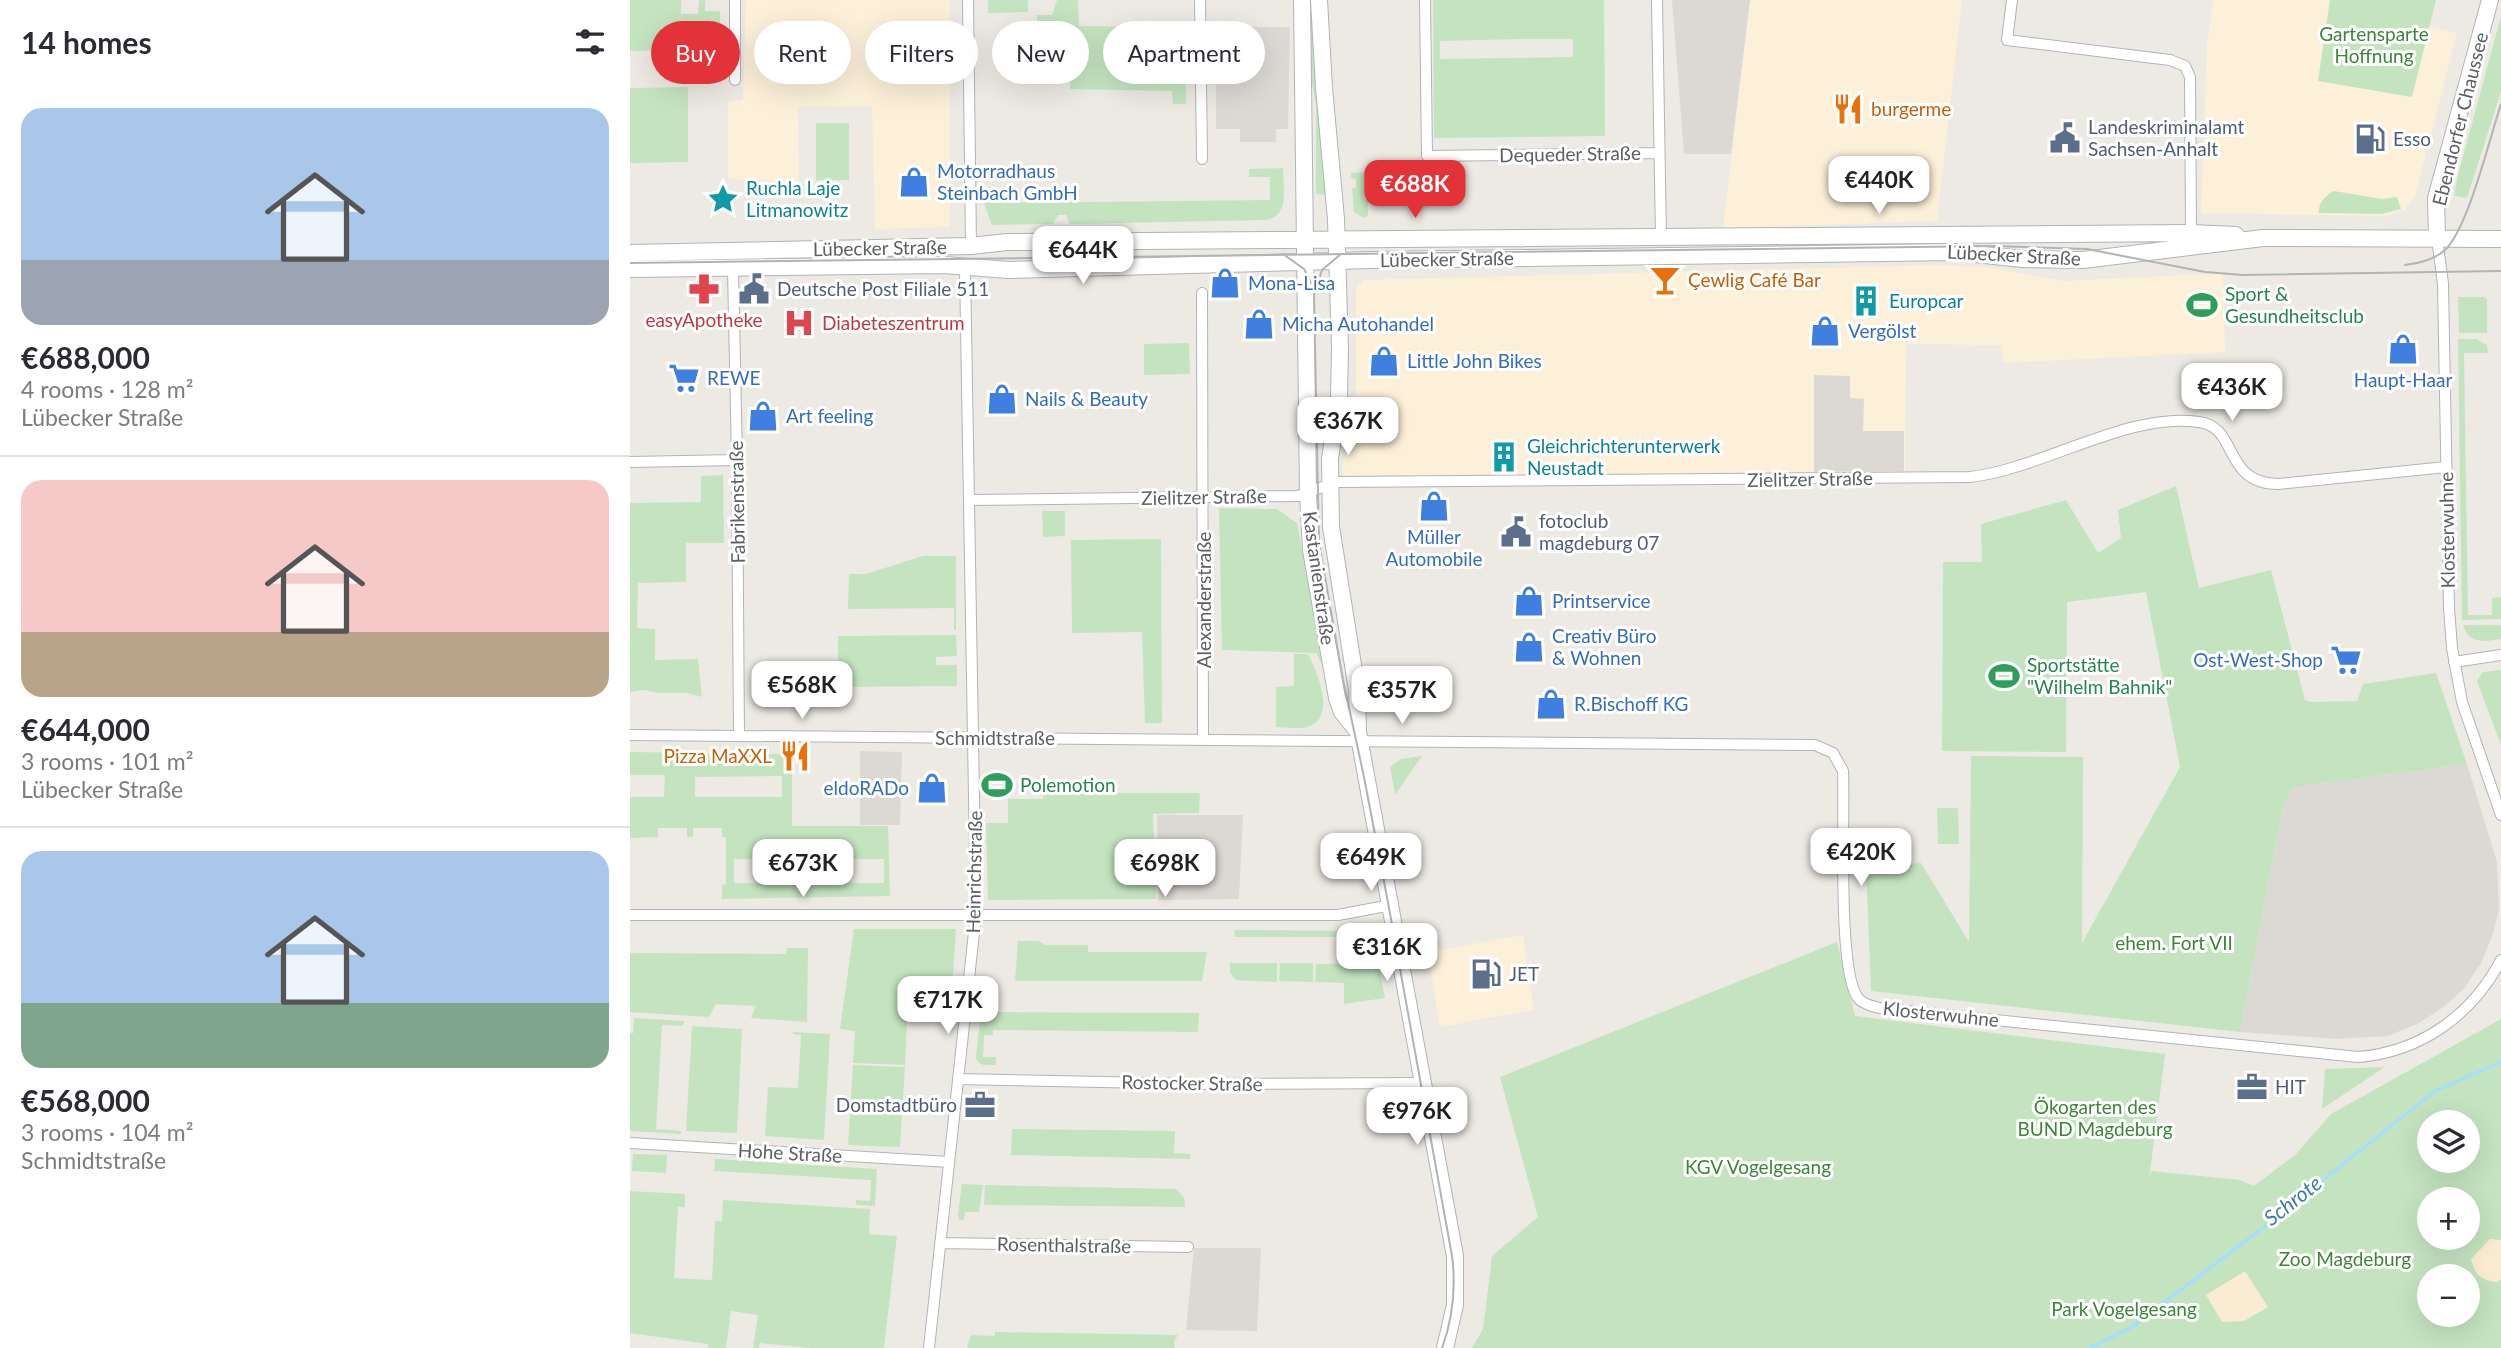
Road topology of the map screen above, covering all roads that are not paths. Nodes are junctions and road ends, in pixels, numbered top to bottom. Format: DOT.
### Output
graph roads {
  1 [pos="735,0"];
  2 [pos="968,0"];
  3 [pos="1200,0"];
  4 [pos="1302,0"];
  5 [pos="1319,0"];
  6 [pos="1425,0"];
  7 [pos="1657,0"];
  8 [pos="2012,0"];
  9 [pos="2490,0"];
  10 [pos="735,21"];
  11 [pos="1659,153"];
  12 [pos="1202,159"];
  13 [pos="2191,233"];
  14 [pos="1661,238"];
  15 [pos="2263,238"];
  16 [pos="2437,238"];
  17 [pos="2501,239"];
  18 [pos="971,246"];
  19 [pos="1338,249"];
  20 [pos="1304,250"];
  21 [pos="630,253"];
  22 [pos="965,267"];
  23 [pos="733,269"];
  24 [pos="630,270"];
  25 [pos="1202,293"];
  26 [pos="737,460"];
  27 [pos="630,461"];
  28 [pos="2446,467"];
  29 [pos="1329,484"];
  30 [pos="1308,494"];
  31 [pos="1203,496"];
  32 [pos="970,500"];
  33 [pos="2501,655"];
  34 [pos="2454,662"];
  35 [pos="630,735"];
  36 [pos="739,736"];
  37 [pos="1358,736"];
  38 [pos="974,738"];
  39 [pos="1203,739"];
  40 [pos="2501,816"];
  41 [pos="1391,905"];
  42 [pos="976,914"];
  43 [pos="630,915"];
  44 [pos="2501,960"];
  45 [pos="959,1079"];
  46 [pos="1424,1083"];
  47 [pos="630,1143"];
  48 [pos="950,1162"];
  49 [pos="940,1243"];
  50 [pos="1188,1247"];
  51 [pos="929,1348"];
  52 [pos="1445,1348"];
  1 -- 10 [label="street"];
  2 -- 18 [label="street"];
  3 -- 12 [label="street"];
  4 -- 20 [label="main road, Kastanienstraße"];
  5 -- 19 [label="main road, Kastanienstraße"];
  6 -- 11 [label="street, Dequeder Straße"];
  7 -- 11 [label="street"];
  8 -- 13 [label="street"];
  9 -- 16 [label="main road, Ebendorfer Chaussee"];
  11 -- 14 [label="street"];
  13 -- 14 [label="main road, Lübecker Straße"];
  13 -- 15 [label="main road, Lübecker Straße"];
  14 -- 19 [label="main road, Lübecker Straße"];
  15 -- 16 [label="main road, Lübecker Straße"];
  15 -- 19 [label="main road, Lübecker Straße"];
  16 -- 17 [label="main road, Lübecker Straße"];
  16 -- 28 [label="street, Klosterwuhne"];
  18 -- 20 [label="main road, Lübecker Straße"];
  18 -- 21 [label="main road, Lübecker Straße"];
  19 -- 20 [label="main road, Lübecker Straße"];
  19 -- 20 [label="main road, Lübecker Straße"];
  19 -- 29 [label="main road, Kastanienstraße"];
  20 -- 22 [label="main road, Lübecker Straße"];
  20 -- 30 [label="main road, Kastanienstraße"];
  22 -- 23 [label="main road, Lübecker Straße"];
  22 -- 32 [label="street, Heinrichstraße"];
  23 -- 24 [label="main road, Lübecker Straße"];
  23 -- 26 [label="street, Fabrikenstraße"];
  25 -- 31 [label="street, Alexanderstraße"];
  26 -- 27 [label="street"];
  26 -- 36 [label="street, Fabrikenstraße"];
  28 -- 29 [label="street, Zielitzer Straße"];
  28 -- 34 [label="street, Klosterwuhne"];
  29 -- 30 [label="street, Zielitzer Straße"];
  29 -- 37 [label="main road, Kastanienstraße"];
  30 -- 31 [label="street, Zielitzer Straße"];
  30 -- 37 [label="main road, Kastanienstraße"];
  31 -- 32 [label="street, Zielitzer Straße"];
  31 -- 39 [label="street, Alexanderstraße"];
  32 -- 38 [label="street, Heinrichstraße"];
  33 -- 34 [label="street"];
  34 -- 40 [label="street, Klosterwuhne"];
  35 -- 36 [label="street, Schmidtstraße"];
  36 -- 38 [label="street, Schmidtstraße"];
  37 -- 39 [label="street, Schmidtstraße"];
  37 -- 41 [label="main road, Kastanienstraße"];
  37 -- 44 [label="street, Klosterwuhne"];
  38 -- 39 [label="street, Schmidtstraße"];
  38 -- 42 [label="street, Heinrichstraße"];
  41 -- 42 [label="street"];
  41 -- 46 [label="main road, Kastanienstraße"];
  42 -- 43 [label="street"];
  42 -- 45 [label="street, Heinrichstraße"];
  45 -- 46 [label="street, Rostocker Straße"];
  45 -- 48 [label="street, Heinrichstraße"];
  46 -- 52 [label="main road, Kastanienstraße"];
  47 -- 48 [label="street, Hohe Straße"];
  48 -- 49 [label="street, Heinrichstraße"];
  49 -- 50 [label="street, Rosenthalstraße"];
  49 -- 51 [label="street, Heinrichstraße"];
}
